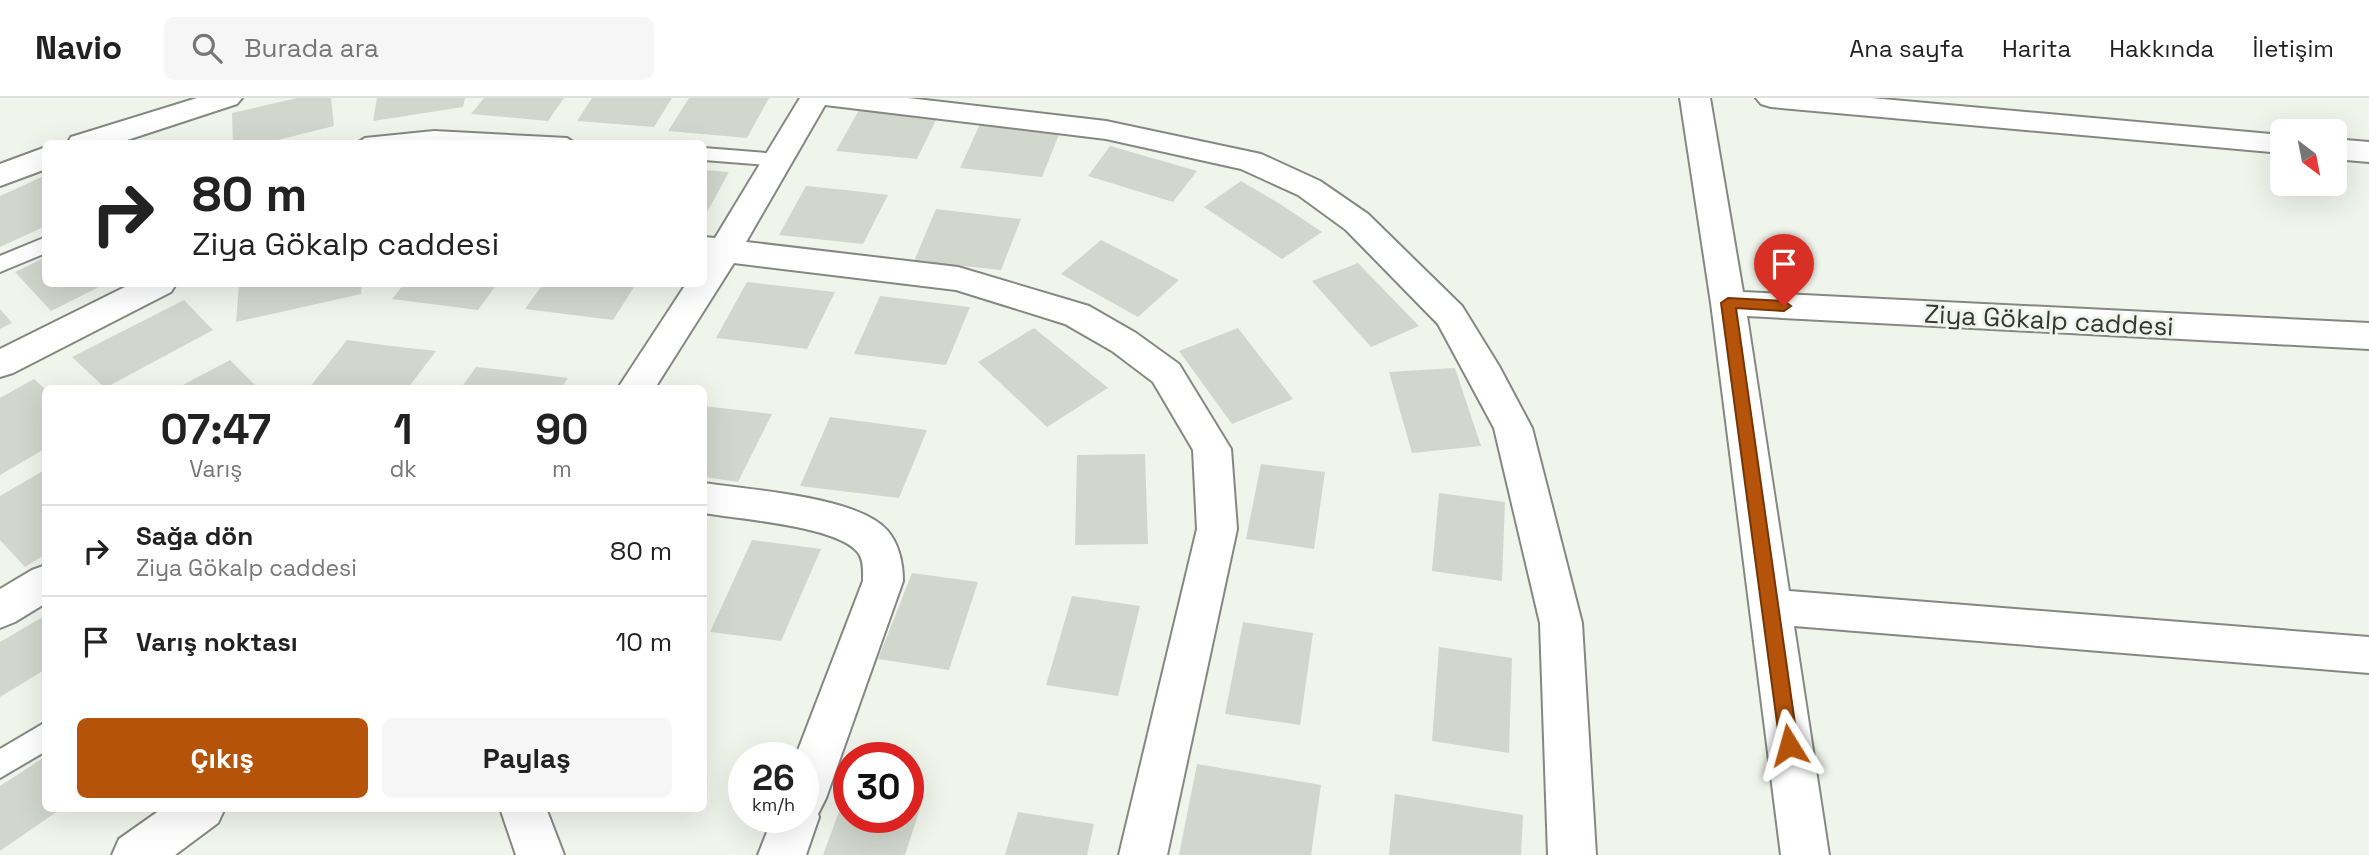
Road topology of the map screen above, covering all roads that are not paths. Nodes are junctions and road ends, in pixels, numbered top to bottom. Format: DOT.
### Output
graph roads {
  1 [pos="227,98"];
  2 [pos="815,98"];
  3 [pos="831,98"];
  4 [pos="1695,98"];
  5 [pos="1771,98"];
  6 [pos="95,140"];
  7 [pos="404,140"];
  8 [pos="491,140"];
  9 [pos="2270,143"];
  10 [pos="2347,150"];
  11 [pos="2369,152"];
  12 [pos="707,155"];
  13 [pos="42,159"];
  14 [pos="778,160"];
  15 [pos="0,176"];
  16 [pos="42,246"];
  17 [pos="714,249"];
  18 [pos="0,265"];
  19 [pos="153,287"];
  20 [pos="693,287"];
  21 [pos="1728,303"];
  22 [pos="2369,337"];
  23 [pos="0,364"];
  24 [pos="638,385"];
  25 [pos="707,498"];
  26 [pos="42,584"];
  27 [pos="1770,607"];
  28 [pos="0,610"];
  29 [pos="2369,655"];
  30 [pos="42,738"];
  31 [pos="819,754"];
  32 [pos="0,765"];
  33 [pos="196,812"];
  34 [pos="524,812"];
  35 [pos="790,833"];
  36 [pos="136,855"];
  37 [pos="540,855"];
  38 [pos="782,855"];
  39 [pos="1143,855"];
  40 [pos="1572,855"];
  41 [pos="1805,855"];
  1 -- 6 [label="street"];
  2 -- 14 [label="street"];
  3 -- 40 [label="street"];
  4 -- 21 [label="street"];
  5 -- 9 [label="street"];
  7 -- 8 [label="lane"];
  10 -- 11 [label="street"];
  12 -- 14 [label="lane"];
  13 -- 15 [label="street"];
  14 -- 17 [label="street"];
  16 -- 18 [label="lane"];
  17 -- 39 [label="street"];
  19 -- 23 [label="street"];
  20 -- 24 [label="street"];
  21 -- 22 [label="street, Ziya Gökalp caddesi"];
  21 -- 27 [label="street"];
  25 -- 31 [label="street"];
  26 -- 28 [label="street"];
  27 -- 29 [label="street"];
  27 -- 41 [label="street"];
  30 -- 32 [label="lane"];
  33 -- 36 [label="street"];
  34 -- 37 [label="street"];
  35 -- 38 [label="street"];
}
